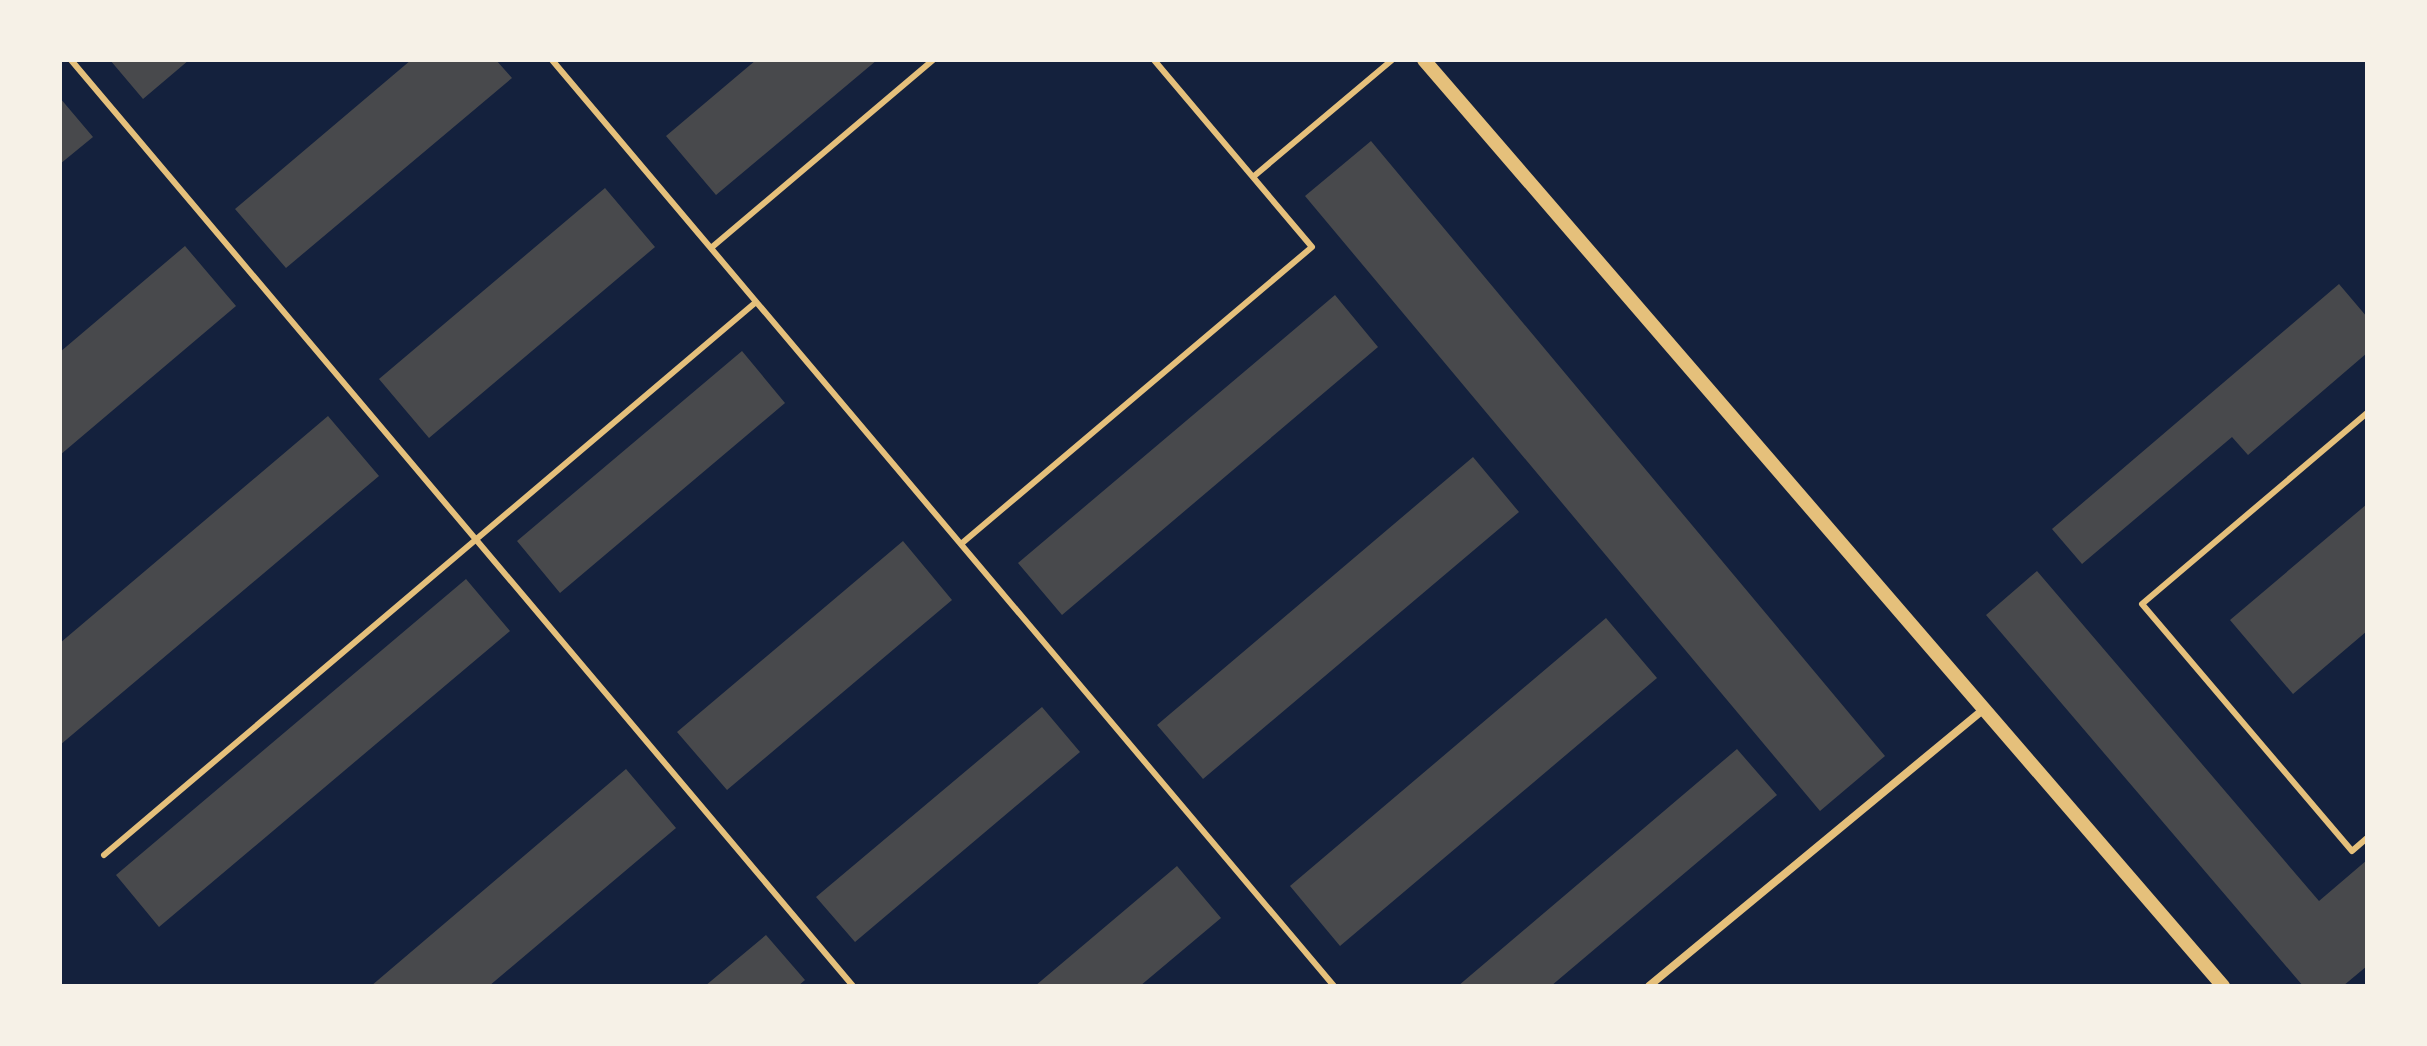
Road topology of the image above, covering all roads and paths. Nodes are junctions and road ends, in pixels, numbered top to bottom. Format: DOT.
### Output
graph roads {
  1 [pos="71,60"];
  2 [pos="552,60"];
  3 [pos="933,60"];
  4 [pos="1154,60"];
  5 [pos="1392,60"];
  6 [pos="1424,60"];
  7 [pos="1253,177"];
  8 [pos="711,248"];
  9 [pos="756,302"];
  10 [pos="2367,413"];
  11 [pos="476,540"];
  12 [pos="961,544"];
  13 [pos="1984,709"];
  14 [pos="2367,838"];
  15 [pos="104,855"];
  16 [pos="853,986"];
  17 [pos="1334,986"];
  18 [pos="1649,986"];
  19 [pos="2223,986"];
  1 -- 11 [label="lane"];
  2 -- 8 [label="lane"];
  3 -- 8 [label="lane"];
  4 -- 7 [label="lane"];
  5 -- 7 [label="lane"];
  6 -- 13 [label="street"];
  7 -- 12 [label="lane"];
  8 -- 9 [label="lane"];
  9 -- 11 [label="lane"];
  9 -- 12 [label="lane"];
  10 -- 14 [label="lane"];
  11 -- 15 [label="lane"];
  11 -- 16 [label="lane"];
  12 -- 17 [label="lane"];
  13 -- 18 [label="street"];
  13 -- 19 [label="street"];
}
